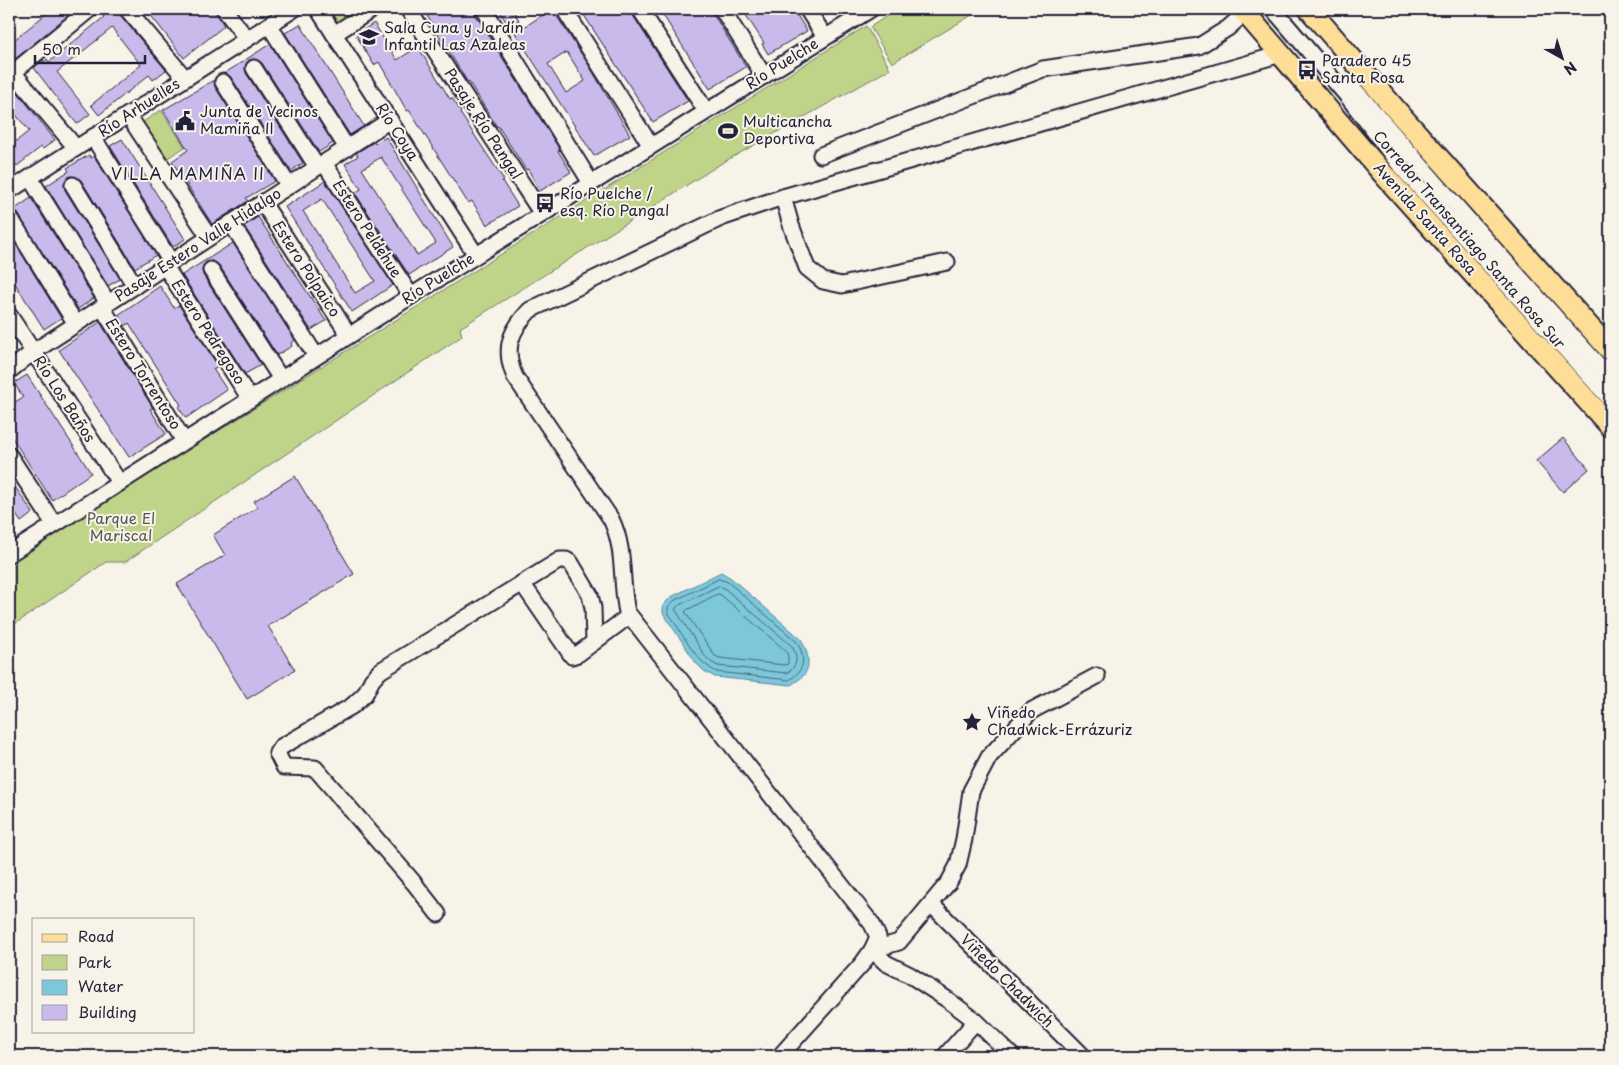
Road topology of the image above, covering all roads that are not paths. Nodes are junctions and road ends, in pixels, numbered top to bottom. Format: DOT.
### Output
graph roads {
  1 [pos="90,9"];
  2 [pos="127,9"];
  3 [pos="224,9"];
  4 [pos="294,9"];
  5 [pos="318,9"];
  6 [pos="373,9"];
  7 [pos="408,9"];
  8 [pos="484,9"];
  9 [pos="564,9"];
  10 [pos="640,9"];
  11 [pos="722,9"];
  12 [pos="807,9"];
  13 [pos="871,9"];
  14 [pos="1273,9"];
  15 [pos="1285,9"];
  16 [pos="1309,9"];
  17 [pos="1244,11"];
  18 [pos="269,24"];
  19 [pos="334,34"];
  20 [pos="825,37"];
  21 [pos="247,39"];
  22 [pos="1280,54"];
  23 [pos="254,68"];
  24 [pos="11,74"];
  25 [pos="764,76"];
  26 [pos="185,78"];
  27 [pos="223,82"];
  28 [pos="706,111"];
  29 [pos="128,114"];
  30 [pos="390,120"];
  31 [pos="93,137"];
  32 [pos="651,146"];
  33 [pos="76,148"];
  34 [pos="347,148"];
  35 [pos="821,155"];
  36 [pos="320,165"];
  37 [pos="30,178"];
  38 [pos="591,183"];
  39 [pos="73,186"];
  40 [pos="289,186"];
  41 [pos="9,191"];
  42 [pos="783,197"];
  43 [pos="263,203"];
  44 [pos="542,214"];
  45 [pos="9,216"];
  46 [pos="231,223"];
  47 [pos="209,237"];
  48 [pos="476,255"];
  49 [pos="947,262"];
  50 [pos="168,264"];
  51 [pos="212,270"];
  52 [pos="135,286"];
  53 [pos="410,296"];
  54 [pos="105,305"];
  55 [pos="9,315"];
  56 [pos="76,324"];
  57 [pos="349,335"];
  58 [pos="1610,350"];
  59 [pos="33,352"];
  60 [pos="316,356"];
  61 [pos="9,371"];
  62 [pos="1610,378"];
  63 [pos="281,379"];
  64 [pos="250,399"];
  65 [pos="1610,399"];
  66 [pos="1610,426"];
  67 [pos="184,441"];
  68 [pos="9,455"];
  69 [pos="119,482"];
  70 [pos="54,524"];
  71 [pos="9,554"];
  72 [pos="522,583"];
  73 [pos="629,616"];
  74 [pos="594,642"];
  75 [pos="1097,676"];
  76 [pos="932,905"];
  77 [pos="438,914"];
  78 [pos="872,950"];
  79 [pos="976,1021"];
  80 [pos="780,1056"];
  81 [pos="945,1056"];
  82 [pos="1012,1056"];
  83 [pos="1083,1056"];
  1 -- 24 [label="street"];
  2 -- 26 [label="street"];
  3 -- 21 [label="street"];
  4 -- 18 [label="street, Río Arhuelles"];
  5 -- 19 [label="street, Río Coya"];
  6 -- 19 [label="street"];
  7 -- 44 [label="street, Pasaje Río Pangal"];
  8 -- 38 [label="street"];
  9 -- 32 [label="street"];
  10 -- 28 [label="street"];
  11 -- 25 [label="street"];
  12 -- 20 [label="street"];
  13 -- 20 [label="street, Río Puelche"];
  14 -- 65 [label="street, Corredor Transantiago Santa Rosa Sur"];
  15 -- 62 [label="street, Corredor Transantiago Santa Rosa Sur"];
  16 -- 58 [label="main road"];
  17 -- 22 [label="main road, Avenida Santa Rosa"];
  17 -- 35 [label="street"];
  18 -- 21 [label="street, Río Arhuelles"];
  18 -- 34 [label="street"];
  19 -- 30 [label="street, Río Coya"];
  20 -- 25 [label="street, Río Puelche"];
  21 -- 26 [label="street, Río Arhuelles"];
  22 -- 42 [label="street"];
  22 -- 66 [label="main road, Avenida Santa Rosa"];
  23 -- 36 [label="street, Estero Peldehue"];
  24 -- 33 [label="street"];
  25 -- 28 [label="street, Río Puelche"];
  26 -- 29 [label="street, Río Arhuelles"];
  27 -- 40 [label="street"];
  28 -- 32 [label="street, Río Puelche"];
  29 -- 31 [label="street, Río Arhuelles"];
  29 -- 47 [label="street"];
  30 -- 34 [label="street, Pasaje Estero Valle Hidalgo"];
  30 -- 48 [label="street, Río Coya"];
  31 -- 33 [label="street, Río Arhuelles"];
  31 -- 50 [label="street, Estero Pedregoso"];
  32 -- 38 [label="street, Río Puelche"];
  33 -- 37 [label="street, Río Arhuelles"];
  34 -- 36 [label="street, Pasaje Estero Valle Hidalgo"];
  36 -- 40 [label="street, Pasaje Estero Valle Hidalgo"];
  36 -- 53 [label="street, Estero Peldehue"];
  37 -- 41 [label="street, Río Arhuelles"];
  37 -- 54 [label="street, Estero Torrentoso"];
  38 -- 44 [label="street, Río Puelche"];
  39 -- 52 [label="street"];
  40 -- 43 [label="street, Pasaje Estero Valle Hidalgo"];
  42 -- 49 [label="street"];
  42 -- 73 [label="street"];
  43 -- 46 [label="street, Pasaje Estero Valle Hidalgo"];
  43 -- 57 [label="street, Estero Polpaico"];
  44 -- 48 [label="street, Río Puelche"];
  45 -- 56 [label="street"];
  46 -- 47 [label="street, Pasaje Estero Valle Hidalgo"];
  46 -- 60 [label="street"];
  47 -- 50 [label="street, Pasaje Estero Valle Hidalgo"];
  48 -- 53 [label="street, Río Puelche"];
  50 -- 52 [label="street, Pasaje Estero Valle Hidalgo"];
  50 -- 64 [label="street, Estero Pedregoso"];
  51 -- 63 [label="street"];
  52 -- 54 [label="street, Pasaje Estero Valle Hidalgo"];
  53 -- 57 [label="street, Río Puelche"];
  54 -- 56 [label="street, Pasaje Estero Valle Hidalgo"];
  54 -- 67 [label="street, Estero Torrentoso"];
  55 -- 59 [label="street, Río Los Baños"];
  56 -- 59 [label="street, Pasaje Estero Valle Hidalgo"];
  57 -- 60 [label="street, Río Puelche"];
  59 -- 61 [label="street, Pasaje Estero Valle Hidalgo"];
  59 -- 69 [label="street, Río Los Baños"];
  60 -- 63 [label="street, Río Puelche"];
  63 -- 64 [label="street, Río Puelche"];
  64 -- 67 [label="street, Río Puelche"];
  67 -- 69 [label="street, Río Puelche"];
  68 -- 70 [label="street"];
  69 -- 70 [label="street, Río Puelche"];
  70 -- 71 [label="street, Río Puelche"];
  72 -- 74 [label="street"];
  72 -- 74 [label="street"];
  72 -- 77 [label="street"];
  73 -- 74 [label="street"];
  73 -- 78 [label="street"];
  75 -- 76 [label="street"];
  76 -- 78 [label="street"];
  76 -- 83 [label="street, Viñedo Chadwich"];
  78 -- 79 [label="street"];
  78 -- 80 [label="street"];
  79 -- 81 [label="street"];
  79 -- 82 [label="street"];
}
